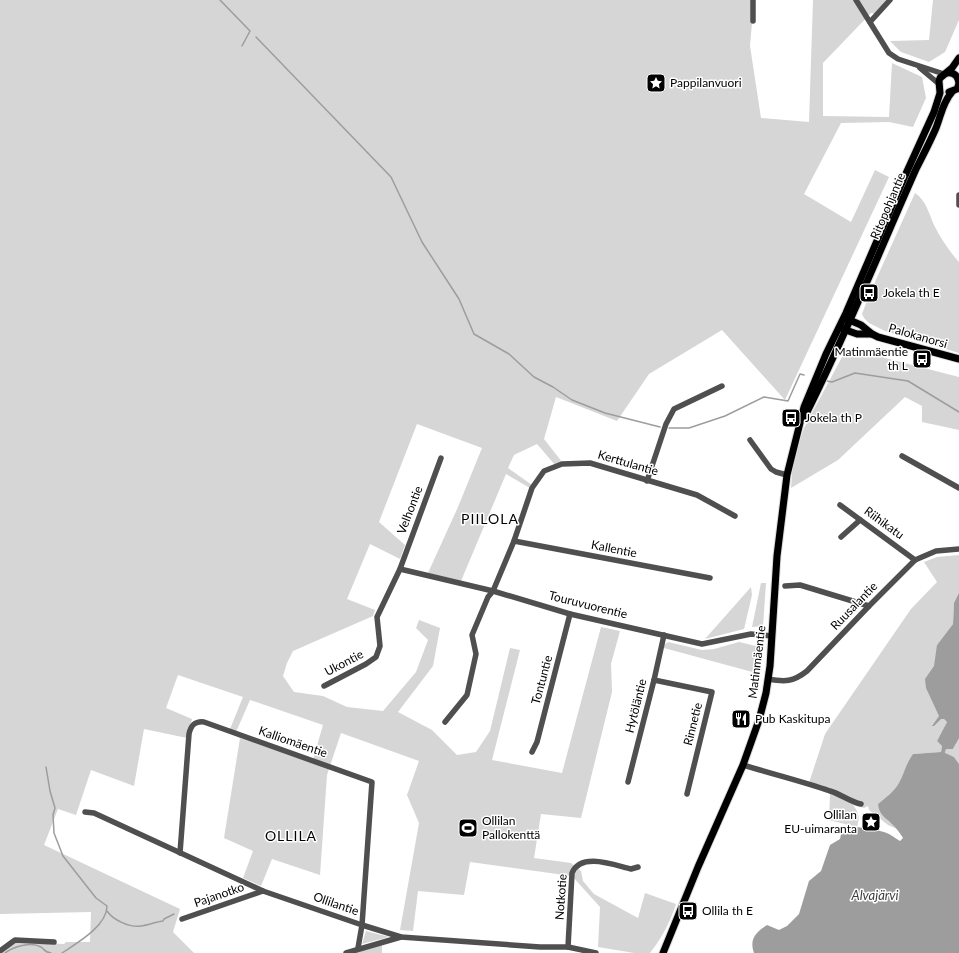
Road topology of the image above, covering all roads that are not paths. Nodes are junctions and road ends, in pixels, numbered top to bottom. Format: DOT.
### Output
graph roads {
  1 [pos="753,0"];
  2 [pos="856,0"];
  3 [pos="890,0"];
  4 [pos="753,21"];
  5 [pos="870,22"];
  6 [pos="959,58"];
  7 [pos="919,66"];
  8 [pos="945,73"];
  9 [pos="959,80"];
  10 [pos="940,86"];
  11 [pos="955,91"];
  12 [pos="959,195"];
  13 [pos="959,204"];
  14 [pos="847,319"];
  15 [pos="843,328"];
  16 [pos="872,334"];
  17 [pos="959,359"];
  18 [pos="722,386"];
  19 [pos="750,440"];
  20 [pos="902,456"];
  21 [pos="441,458"];
  22 [pos="787,475"];
  23 [pos="647,481"];
  24 [pos="959,488"];
  25 [pos="840,505"];
  26 [pos="735,516"];
  27 [pos="860,520"];
  28 [pos="841,537"];
  29 [pos="514,541"];
  30 [pos="959,549"];
  31 [pos="915,560"];
  32 [pos="400,569"];
  33 [pos="710,578"];
  34 [pos="784,586"];
  35 [pos="493,591"];
  36 [pos="869,606"];
  37 [pos="570,614"];
  38 [pos="664,635"];
  39 [pos="772,636"];
  40 [pos="768,679"];
  41 [pos="654,680"];
  42 [pos="324,686"];
  43 [pos="445,722"];
  44 [pos="532,752"];
  45 [pos="744,765"];
  46 [pos="628,782"];
  47 [pos="687,794"];
  48 [pos="861,804"];
  49 [pos="85,812"];
  50 [pos="180,853"];
  51 [pos="638,867"];
  52 [pos="263,891"];
  53 [pos="182,919"];
  54 [pos="362,925"];
  55 [pos="401,937"];
  56 [pos="54,942"];
  57 [pos="540,947"];
  58 [pos="568,947"];
  59 [pos="358,948"];
  60 [pos="0,951"];
  61 [pos="346,953"];
  62 [pos="537,953"];
  63 [pos="596,953"];
  64 [pos="663,953"];
  1 -- 4 [label="street"];
  2 -- 5 [label="street"];
  3 -- 5 [label="street"];
  5 -- 7 [label="street"];
  6 -- 8 [label="main road"];
  7 -- 8 [label="street"];
  7 -- 10 [label="street"];
  8 -- 9 [label="main road"];
  8 -- 10 [label="main road"];
  9 -- 11 [label="main road"];
  10 -- 11 [label="main road"];
  10 -- 14 [label="main road, Ritopohjantie"];
  11 -- 14 [label="main road, Ritopohjantie"];
  12 -- 13 [label="street"];
  14 -- 15 [label="main road, Ritopohjantie"];
  14 -- 16 [label="main road, Palokanorsi"];
  15 -- 16 [label="main road, Palokanorsi"];
  15 -- 22 [label="main road, Matinmäentie"];
  16 -- 17 [label="main road, Palokanorsi"];
  18 -- 23 [label="street"];
  19 -- 22 [label="street"];
  20 -- 24 [label="street"];
  21 -- 32 [label="street, Velhontie"];
  22 -- 39 [label="main road, Matinmäentie"];
  23 -- 26 [label="street, Kerttulantie"];
  23 -- 29 [label="street, Kerttulantie"];
  25 -- 27 [label="street, Riihikatu"];
  27 -- 28 [label="street"];
  27 -- 31 [label="street, Riihikatu"];
  29 -- 33 [label="street, Kallentie"];
  29 -- 35 [label="street, Kerttulantie"];
  30 -- 31 [label="street, Ruusalantie"];
  31 -- 36 [label="street, Ruusalantie"];
  32 -- 35 [label="street, Touruvuorentie"];
  32 -- 42 [label="street, Ukontie"];
  34 -- 36 [label="street"];
  35 -- 37 [label="street, Touruvuorentie"];
  35 -- 43 [label="street, Kerttulantie"];
  36 -- 40 [label="street, Ruusalantie"];
  37 -- 38 [label="street, Touruvuorentie"];
  37 -- 44 [label="street, Tontuntie"];
  38 -- 39 [label="street, Touruvuorentie"];
  38 -- 41 [label="street, Hytöläntie"];
  39 -- 40 [label="main road, Matinmäentie"];
  40 -- 45 [label="main road, Matinmäentie"];
  41 -- 46 [label="street, Hytöläntie"];
  41 -- 47 [label="street, Rinnetie"];
  45 -- 48 [label="street"];
  45 -- 64 [label="main road, Matinmäentie"];
  49 -- 50 [label="street, Ollilantie"];
  50 -- 52 [label="street, Ollilantie"];
  50 -- 54 [label="street, Kalliomäentie"];
  51 -- 58 [label="street, Notkotie"];
  52 -- 53 [label="street, Pajanotko"];
  52 -- 54 [label="street, Ollilantie"];
  54 -- 55 [label="street, Ollilantie"];
  54 -- 59 [label="street"];
  55 -- 57 [label="street, Ollilantie"];
  55 -- 59 [label="street"];
  56 -- 60 [label="street"];
  57 -- 58 [label="street, Ollilantie"];
  57 -- 62 [label="street"];
  58 -- 63 [label="street, Ollilantie"];
  59 -- 61 [label="street"];
}
